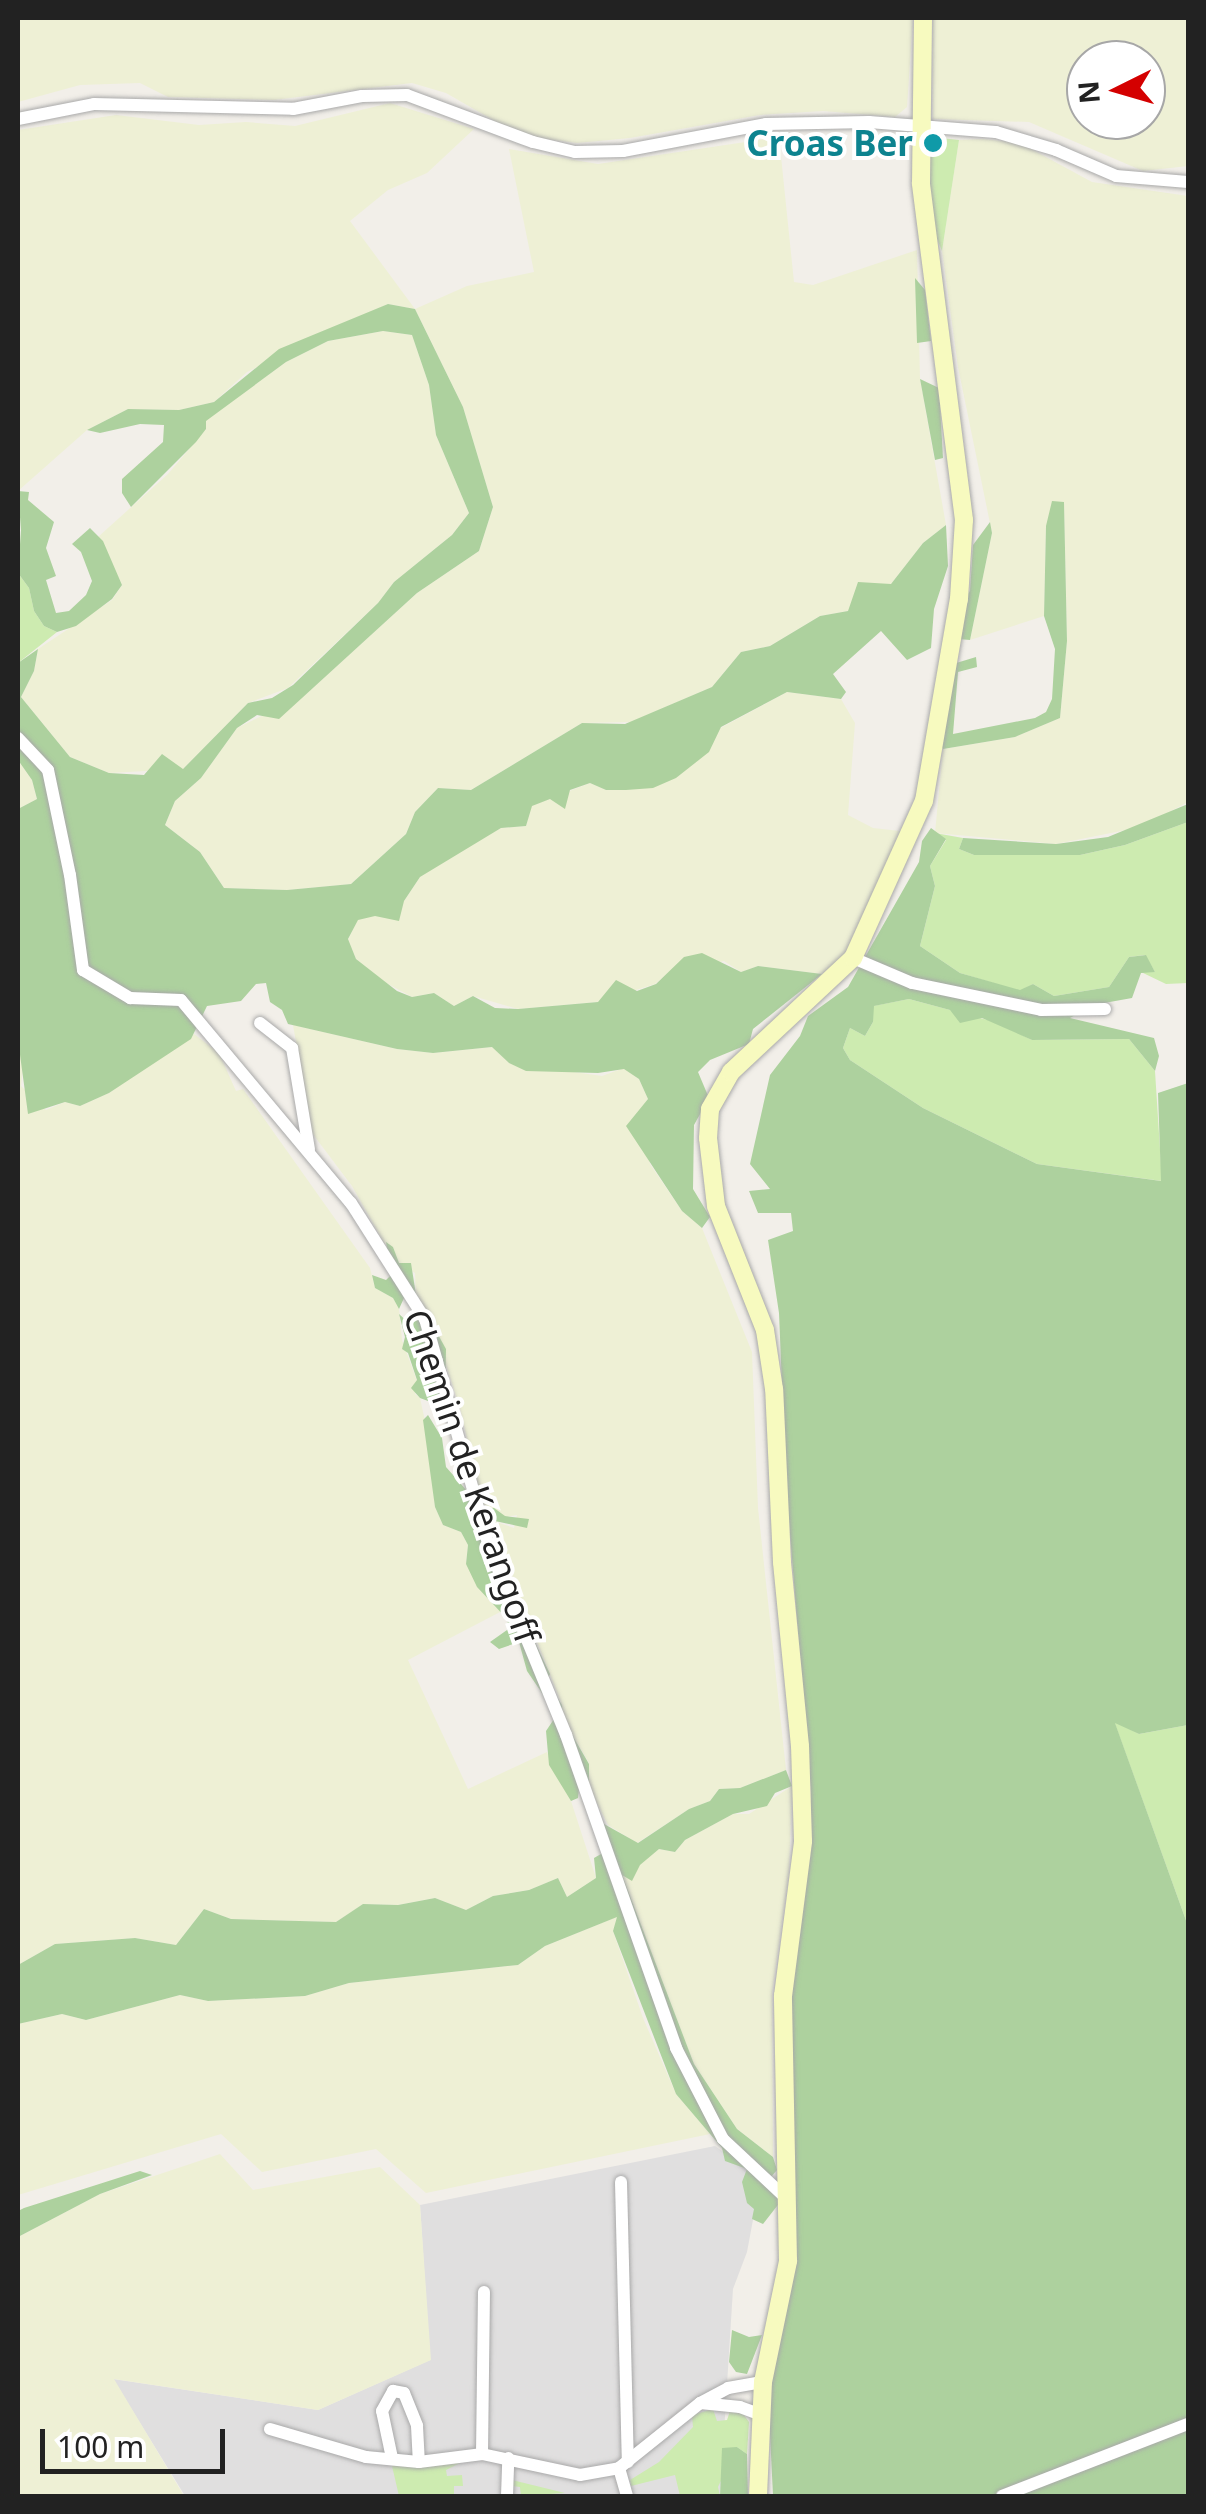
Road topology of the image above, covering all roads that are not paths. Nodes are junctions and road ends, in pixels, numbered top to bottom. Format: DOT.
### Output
graph roads {
  1 [pos="923,18"];
  2 [pos="18,119"];
  3 [pos="918,129"];
  4 [pos="1188,182"];
  5 [pos="18,738"];
  6 [pos="853,958"];
  7 [pos="1106,1009"];
  8 [pos="260,1022"];
  9 [pos="309,1152"];
  10 [pos="621,2182"];
  11 [pos="787,2199"];
  12 [pos="484,2292"];
  13 [pos="763,2382"];
  14 [pos="700,2403"];
  15 [pos="759,2414"];
  16 [pos="1188,2424"];
  17 [pos="270,2430"];
  18 [pos="482,2454"];
  19 [pos="392,2458"];
  20 [pos="508,2458"];
  21 [pos="419,2462"];
  22 [pos="624,2465"];
  23 [pos="507,2496"];
  24 [pos="627,2496"];
  25 [pos="758,2496"];
  26 [pos="768,2496"];
  27 [pos="1002,2496"];
  1 -- 3 [label="street"];
  2 -- 3 [label="street"];
  3 -- 4 [label="street"];
  3 -- 6 [label="street"];
  5 -- 9 [label="street, Chemin de Kerangoff"];
  6 -- 7 [label="street"];
  6 -- 11 [label="street"];
  8 -- 9 [label="street"];
  9 -- 11 [label="street, Chemin de Kerangoff"];
  10 -- 22 [label="street"];
  11 -- 13 [label="street"];
  12 -- 18 [label="street"];
  13 -- 14 [label="street"];
  13 -- 15 [label="street"];
  13 -- 26 [label="street"];
  14 -- 15 [label="street"];
  14 -- 22 [label="street"];
  15 -- 25 [label="street"];
  16 -- 27 [label="street"];
  17 -- 19 [label="street"];
  18 -- 20 [label="street"];
  18 -- 21 [label="street"];
  19 -- 21 [label="street"];
  19 -- 21 [label="street"];
  20 -- 22 [label="street"];
  20 -- 23 [label="street"];
  22 -- 24 [label="street"];
}
